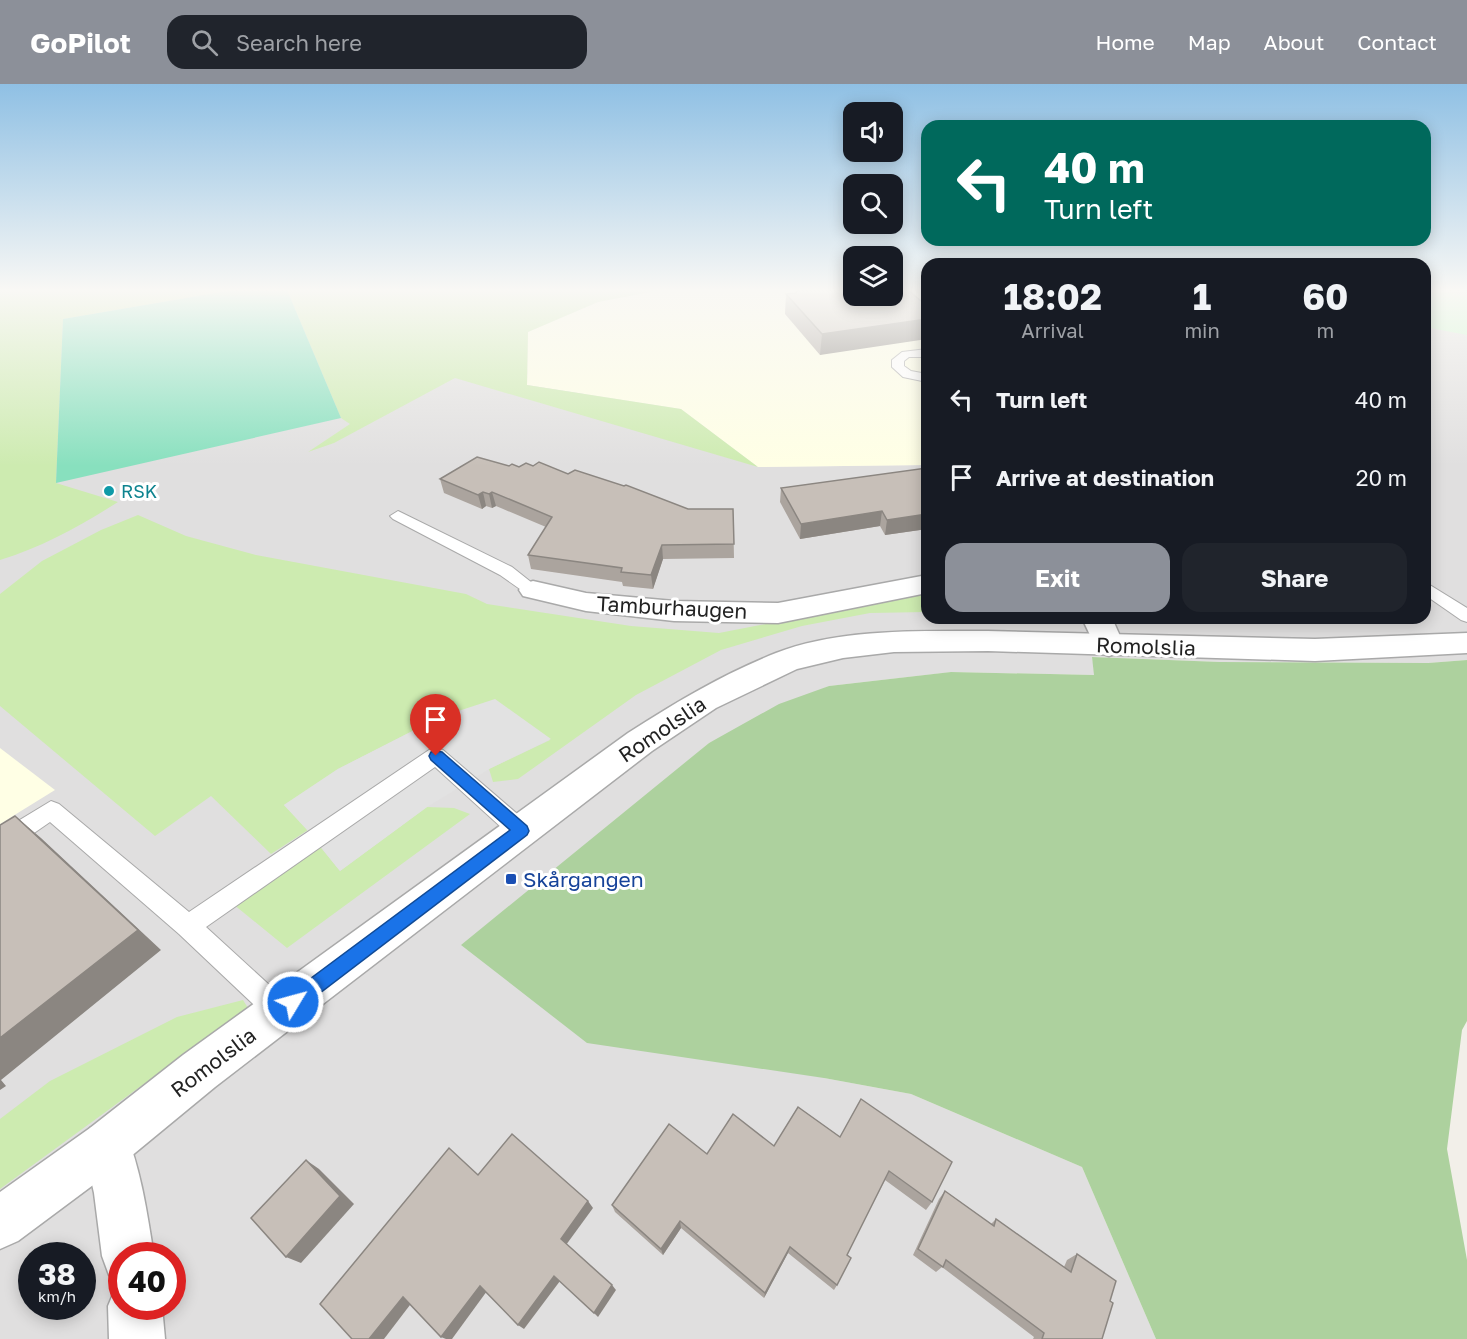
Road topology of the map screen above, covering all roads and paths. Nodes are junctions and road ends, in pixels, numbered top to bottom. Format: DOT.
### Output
graph roads {
  1 [pos="921,353"];
  2 [pos="921,377"];
  3 [pos="398,516"];
  4 [pos="921,585"];
  5 [pos="533,590"];
  6 [pos="1431,591"];
  7 [pos="1467,616"];
  8 [pos="1103,632"];
  9 [pos="1467,643"];
  10 [pos="521,831"];
  11 [pos="0,844"];
  12 [pos="188,926"];
  13 [pos="280,1012"];
  14 [pos="107,1145"];
  15 [pos="0,1223"];
  16 [pos="126,1242"];
  17 [pos="136,1320"];
  18 [pos="137,1339"];
  1 -- 2 [label="lane"];
  3 -- 5 [label="lane, Tamburhaugen"];
  4 -- 5 [label="street, Tamburhaugen"];
  6 -- 7 [label="lane"];
  8 -- 9 [label="street, Romolslia"];
  8 -- 10 [label="street, Romolslia"];
  10 -- 12 [label="lane"];
  10 -- 13 [label="street, Romolslia"];
  11 -- 12 [label="lane"];
  12 -- 13 [label="lane"];
  13 -- 14 [label="street, Romolslia"];
  14 -- 15 [label="street, Romolslia"];
  14 -- 16 [label="street"];
  17 -- 18 [label="street"];
}
